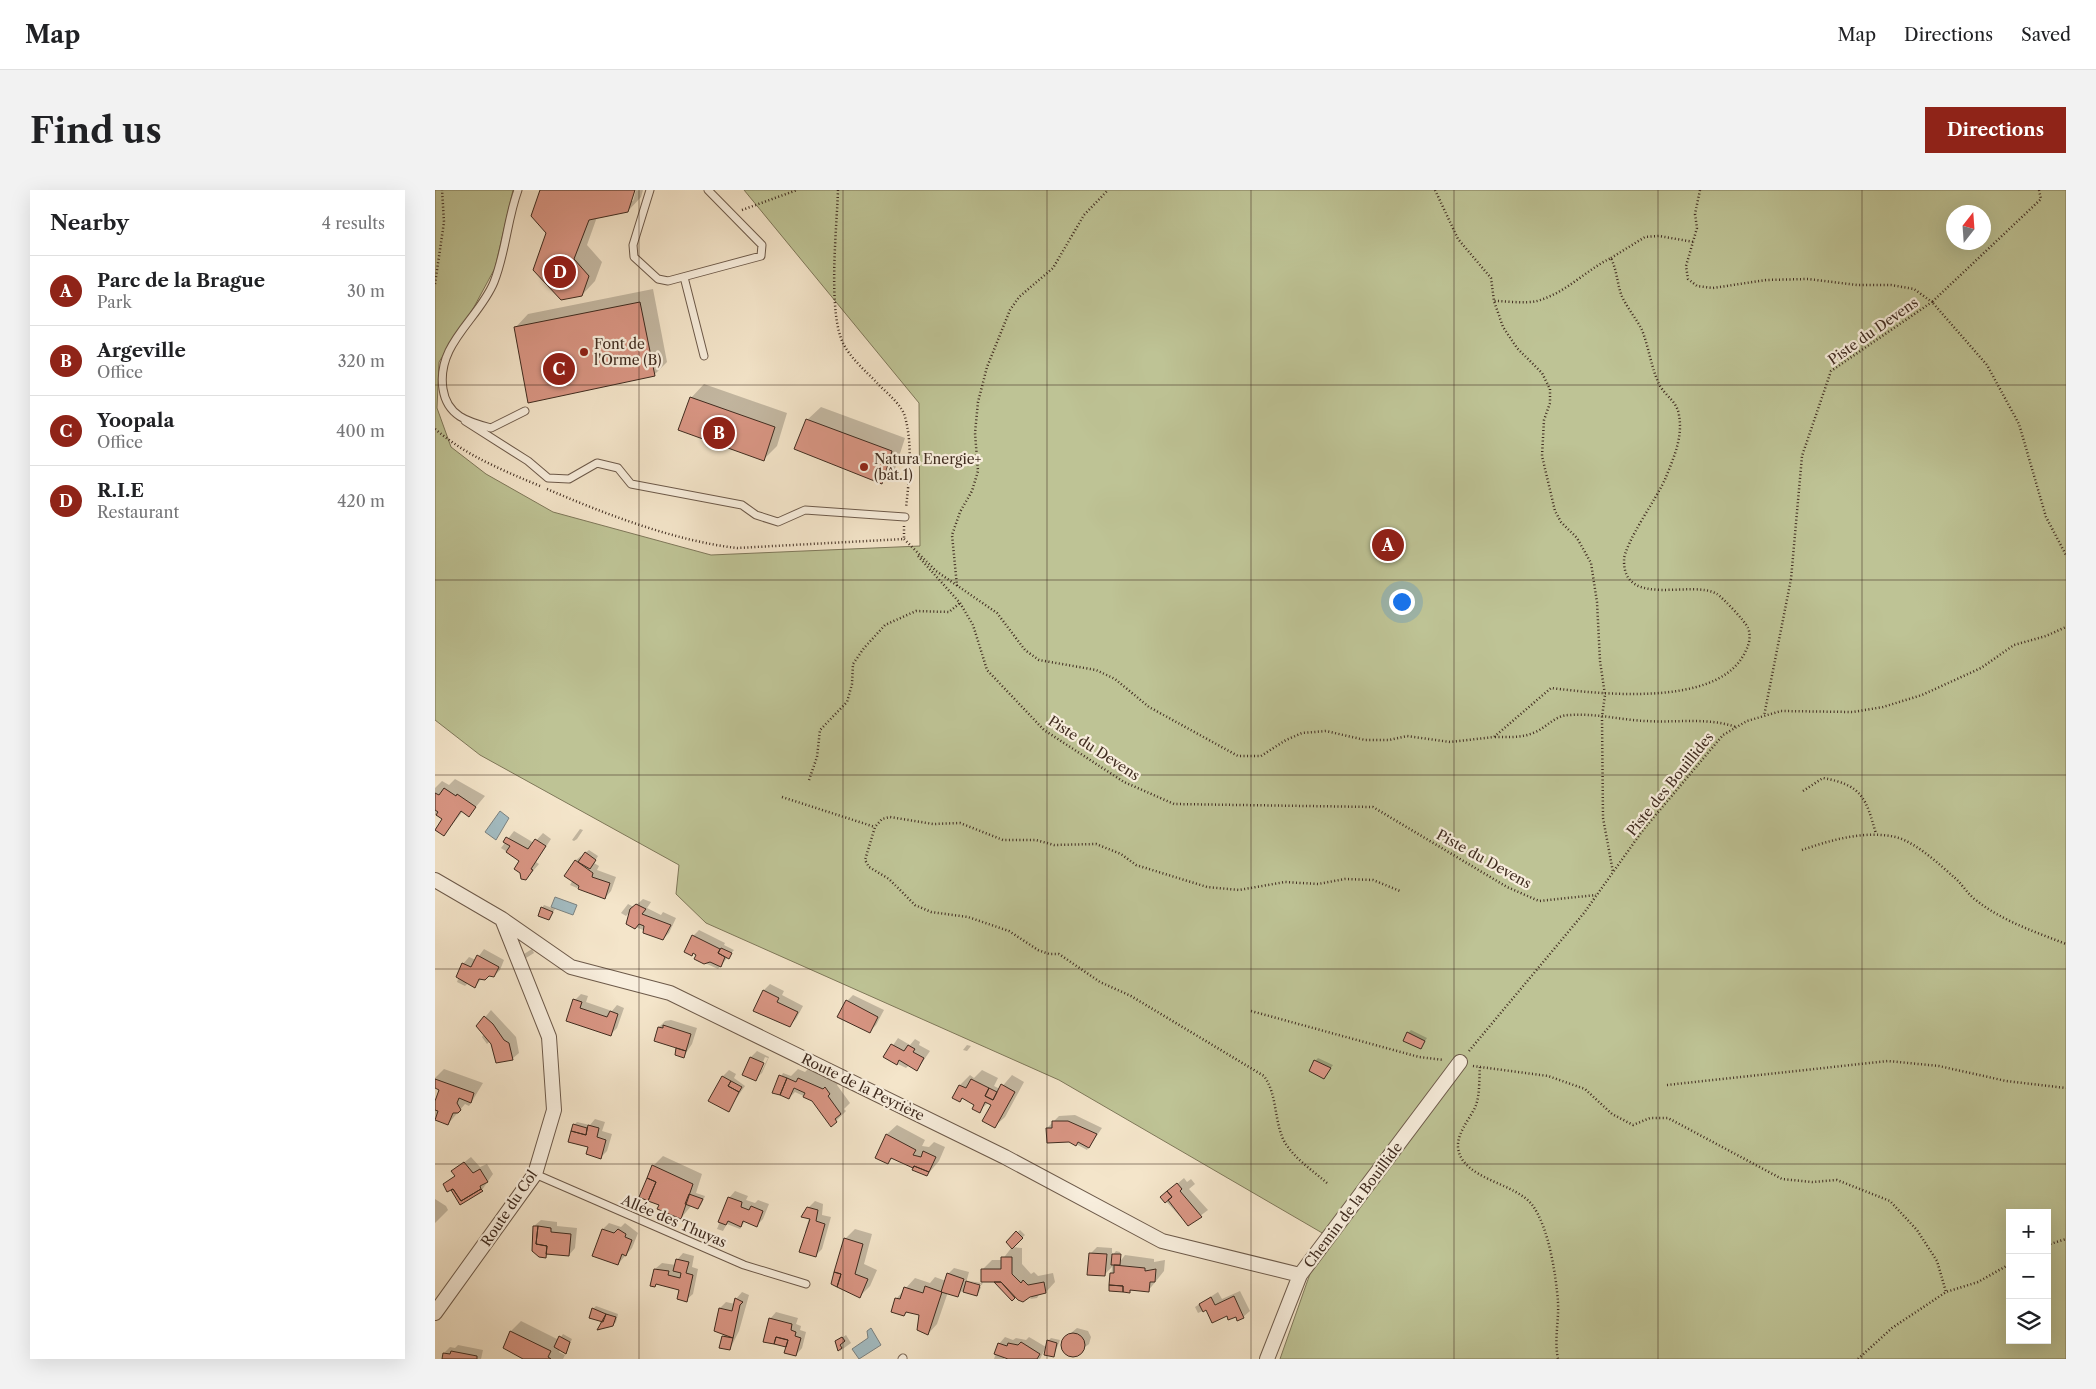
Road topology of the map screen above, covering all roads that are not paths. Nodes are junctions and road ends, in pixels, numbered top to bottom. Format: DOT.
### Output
graph roads {
  1 [pos="518,190"];
  2 [pos="650,190"];
  3 [pos="708,190"];
  4 [pos="684,277"];
  5 [pos="704,356"];
  6 [pos="525,411"];
  7 [pos="465,421"];
  8 [pos="905,517"];
  9 [pos="435,880"];
  10 [pos="502,919"];
  11 [pos="1460,1062"];
  12 [pos="535,1174"];
  13 [pos="1300,1275"];
  14 [pos="806,1284"];
  15 [pos="435,1313"];
  16 [pos="1267,1359"];
  1 -- 7 [label="lane"];
  2 -- 4 [label="lane"];
  3 -- 4 [label="lane"];
  4 -- 5 [label="lane"];
  6 -- 7 [label="lane"];
  7 -- 8 [label="lane"];
  9 -- 10 [label="street, Route de la Peyrière"];
  10 -- 12 [label="street, Route du Col"];
  10 -- 13 [label="street, Route de la Peyrière"];
  11 -- 13 [label="street, Chemin de la Bouillide"];
  12 -- 14 [label="lane, Allée des Thuyas"];
  12 -- 15 [label="street, Route du Col"];
  13 -- 16 [label="street, Chemin de la Bouillide"];
}
